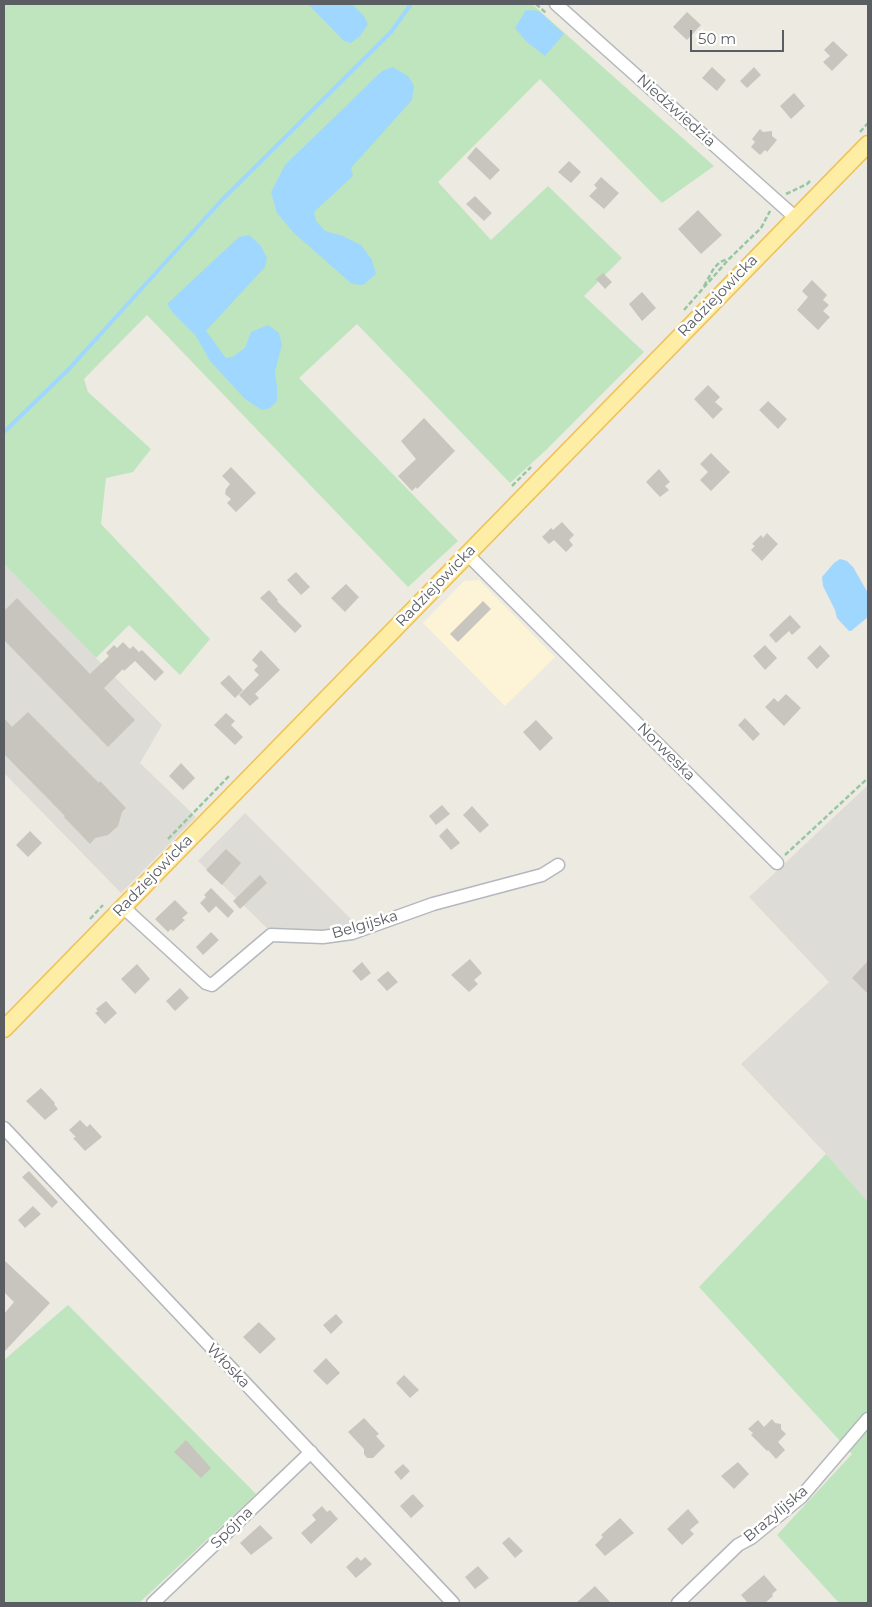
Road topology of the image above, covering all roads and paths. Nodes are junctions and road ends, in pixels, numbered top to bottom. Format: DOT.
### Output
graph roads {
  1 [pos="556,4"];
  2 [pos="868,123"];
  3 [pos="861,140"];
  4 [pos="814,177"];
  5 [pos="784,195"];
  6 [pos="771,210"];
  7 [pos="796,218"];
  8 [pos="729,259"];
  9 [pos="467,554"];
  10 [pos="868,778"];
  11 [pos="777,863"];
  12 [pos="558,865"];
  13 [pos="123,907"];
  14 [pos="4,1029"];
  15 [pos="4,1128"];
  16 [pos="868,1419"];
  17 [pos="311,1452"];
  18 [pos="154,1603"];
  19 [pos="453,1603"];
  20 [pos="678,1603"];
  1 -- 7 [label="street, Niedźwiedzia"];
  2 -- 3 [label="path"];
  3 -- 7 [label="main road, Radziejowicka"];
  4 -- 5 [label="path"];
  6 -- 8 [label="path"];
  7 -- 9 [label="main road, Radziejowicka"];
  8 -- 8 [label="path"];
  9 -- 11 [label="street, Norweska"];
  9 -- 13 [label="main road, Radziejowicka"];
  10 -- 11 [label="path"];
  12 -- 13 [label="street, Belgijska"];
  13 -- 14 [label="main road, Radziejowicka"];
  15 -- 17 [label="street, Włoska"];
  16 -- 20 [label="street, Brazylijska"];
  17 -- 18 [label="street, Spójna"];
  17 -- 19 [label="street, Włoska"];
}
